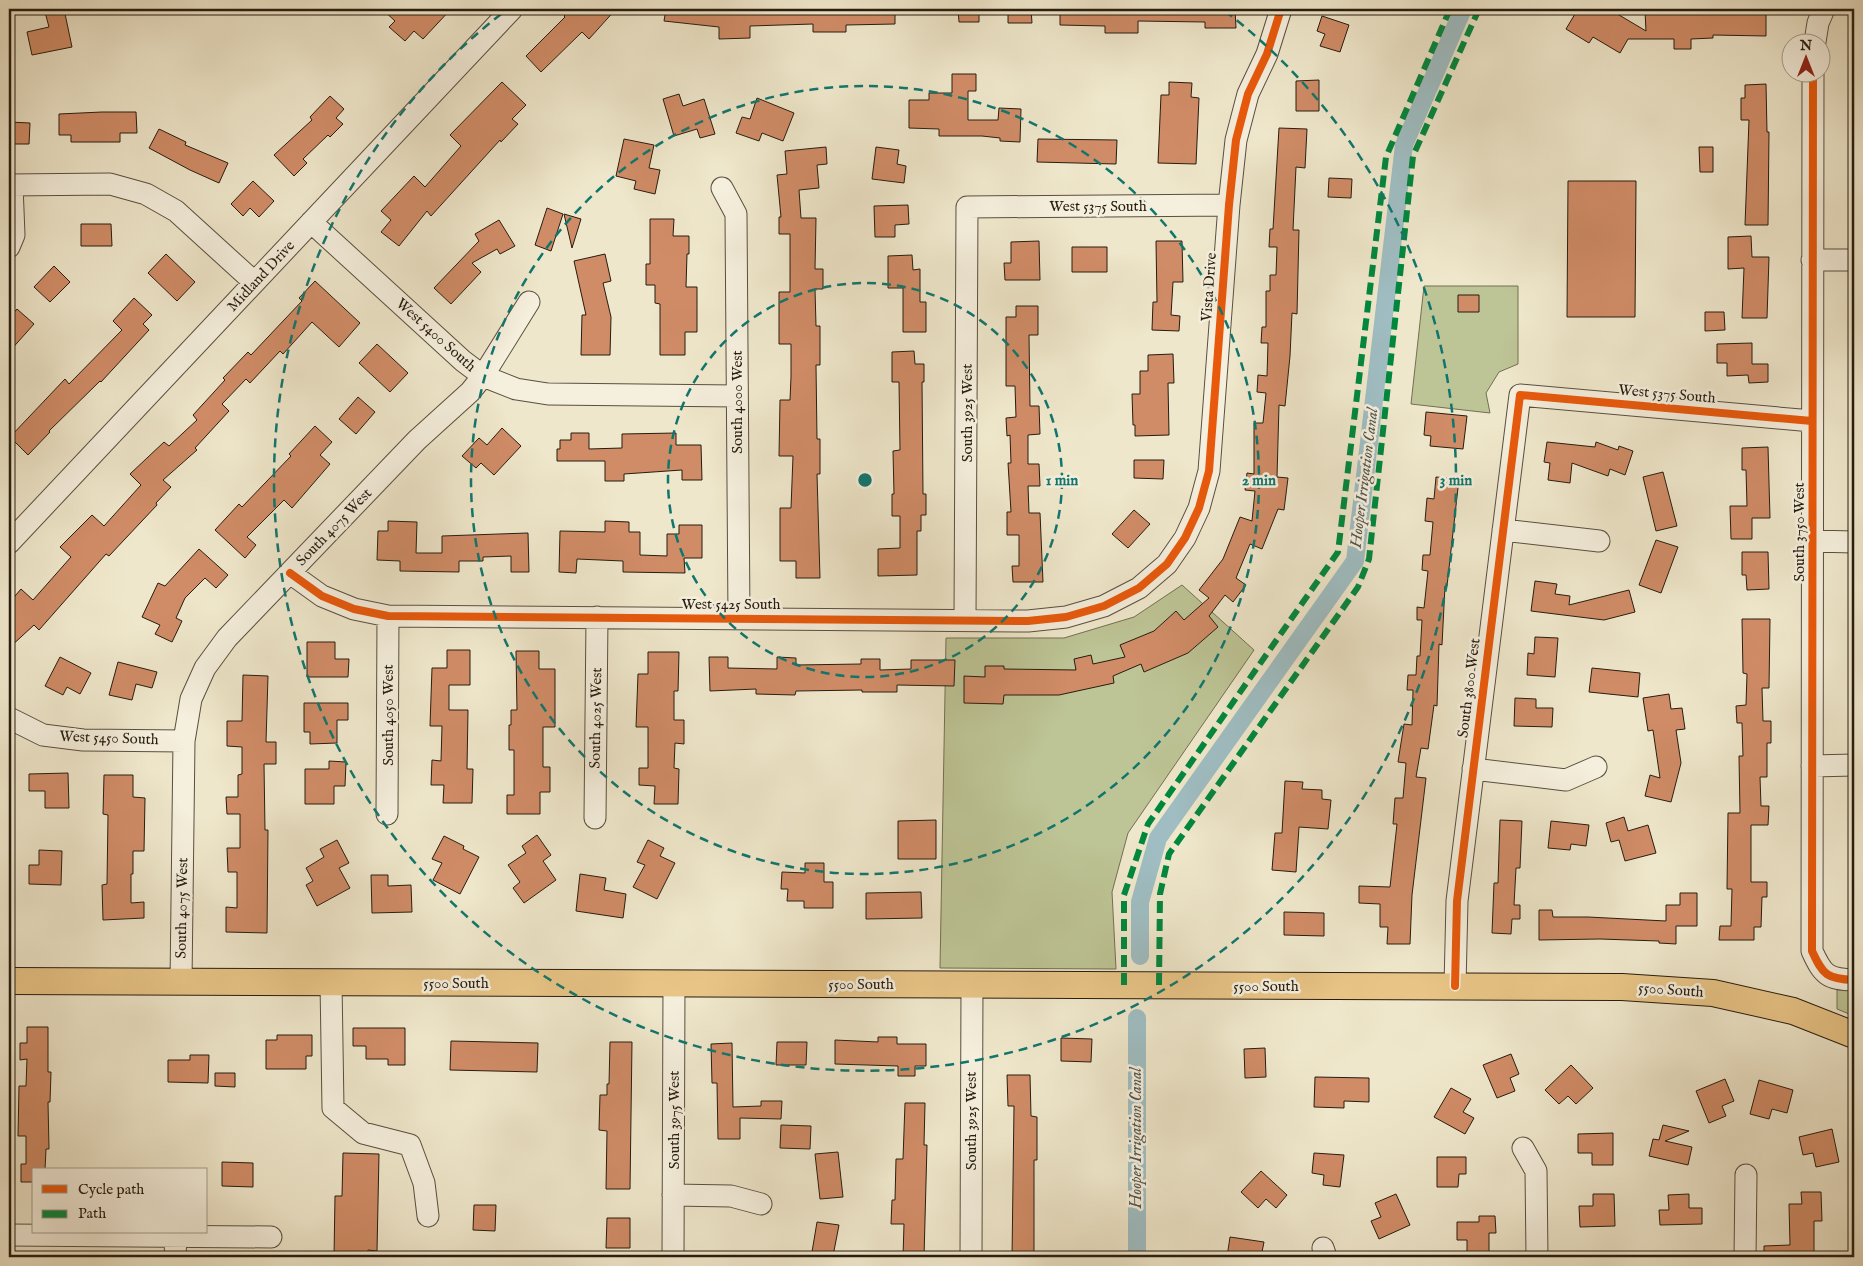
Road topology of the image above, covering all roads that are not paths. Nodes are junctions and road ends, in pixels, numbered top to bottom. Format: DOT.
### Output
graph roads {
  1 [pos="512,9"];
  2 [pos="1281,9"];
  3 [pos="1824,9"];
  4 [pos="1817,32"];
  5 [pos="1813,82"];
  6 [pos="10,185"];
  7 [pos="722,188"];
  8 [pos="1230,206"];
  9 [pos="968,207"];
  10 [pos="312,222"];
  11 [pos="9,247"];
  12 [pos="1812,260"];
  13 [pos="1854,260"];
  14 [pos="254,282"];
  15 [pos="528,302"];
  16 [pos="483,376"];
  17 [pos="1520,394"];
  18 [pos="737,396"];
  19 [pos="1812,421"];
  20 [pos="1503,530"];
  21 [pos="1599,541"];
  22 [pos="1812,541"];
  23 [pos="9,542"];
  24 [pos="1854,542"];
  25 [pos="1167,564"];
  26 [pos="290,573"];
  27 [pos="388,616"];
  28 [pos="597,617"];
  29 [pos="739,618"];
  30 [pos="965,620"];
  31 [pos="9,719"];
  32 [pos="184,741"];
  33 [pos="1854,765"];
  34 [pos="1812,766"];
  35 [pos="1596,767"];
  36 [pos="1473,769"];
  37 [pos="387,814"];
  38 [pos="595,818"];
  39 [pos="1846,980"];
  40 [pos="9,982"];
  41 [pos="181,982"];
  42 [pos="331,982"];
  43 [pos="674,984"];
  44 [pos="972,985"];
  45 [pos="1455,986"];
  46 [pos="1854,1035"];
  47 [pos="1524,1148"];
  48 [pos="1746,1174"];
  49 [pos="673,1195"];
  50 [pos="761,1204"];
  51 [pos="428,1216"];
  52 [pos="9,1235"];
  53 [pos="271,1237"];
  54 [pos="176,1247"];
  55 [pos="673,1257"];
  56 [pos="971,1257"];
  57 [pos="1537,1257"];
  58 [pos="1746,1257"];
  1 -- 10 [label="street, Midland Drive"];
  2 -- 8 [label="street, Vista Drive"];
  3 -- 4 [label="street"];
  5 -- 12 [label="street, South 3750 West"];
  6 -- 11 [label="street"];
  6 -- 14 [label="street"];
  7 -- 18 [label="street, South 4000 West"];
  8 -- 9 [label="street, West 5375 South"];
  8 -- 25 [label="street, Vista Drive"];
  9 -- 30 [label="street, South 3925 West"];
  10 -- 14 [label="street, Midland Drive"];
  10 -- 16 [label="street, West 5400 South"];
  12 -- 13 [label="street"];
  12 -- 19 [label="street, South 3750 West"];
  14 -- 23 [label="street, Midland Drive"];
  15 -- 16 [label="street, South 4075 West"];
  16 -- 18 [label="street, West 5400 South"];
  16 -- 26 [label="street, South 4075 West"];
  17 -- 19 [label="street, West 5375 South"];
  17 -- 20 [label="street, South 3800 West"];
  18 -- 29 [label="street, South 4000 West"];
  19 -- 22 [label="street, South 3750 West"];
  20 -- 21 [label="street"];
  20 -- 36 [label="street, South 3800 West"];
  22 -- 24 [label="street"];
  22 -- 34 [label="street, South 3750 West"];
  25 -- 30 [label="street, West 5425 South"];
  26 -- 27 [label="street, West 5425 South"];
  26 -- 32 [label="street, South 4075 West"];
  27 -- 28 [label="street, West 5425 South"];
  27 -- 37 [label="street, South 4050 West"];
  28 -- 29 [label="street, West 5425 South"];
  28 -- 38 [label="street, South 4025 West"];
  29 -- 30 [label="street, West 5425 South"];
  31 -- 32 [label="street, West 5450 South"];
  32 -- 41 [label="street, South 4075 West"];
  33 -- 34 [label="street"];
  34 -- 39 [label="street, South 3750 West"];
  35 -- 36 [label="street"];
  36 -- 45 [label="street, South 3800 West"];
  40 -- 41 [label="main road, 5500 South"];
  41 -- 42 [label="main road, 5500 South"];
  42 -- 43 [label="main road, 5500 South"];
  42 -- 51 [label="street"];
  43 -- 44 [label="main road, 5500 South"];
  43 -- 49 [label="street, South 3975 West"];
  44 -- 45 [label="main road, 5500 South"];
  44 -- 56 [label="street, South 3925 West"];
  45 -- 46 [label="main road, 5500 South"];
  47 -- 57 [label="street"];
  48 -- 58 [label="street"];
  49 -- 50 [label="street"];
  49 -- 55 [label="street, South 3975 West"];
  52 -- 54 [label="street"];
  53 -- 54 [label="street"];
}
